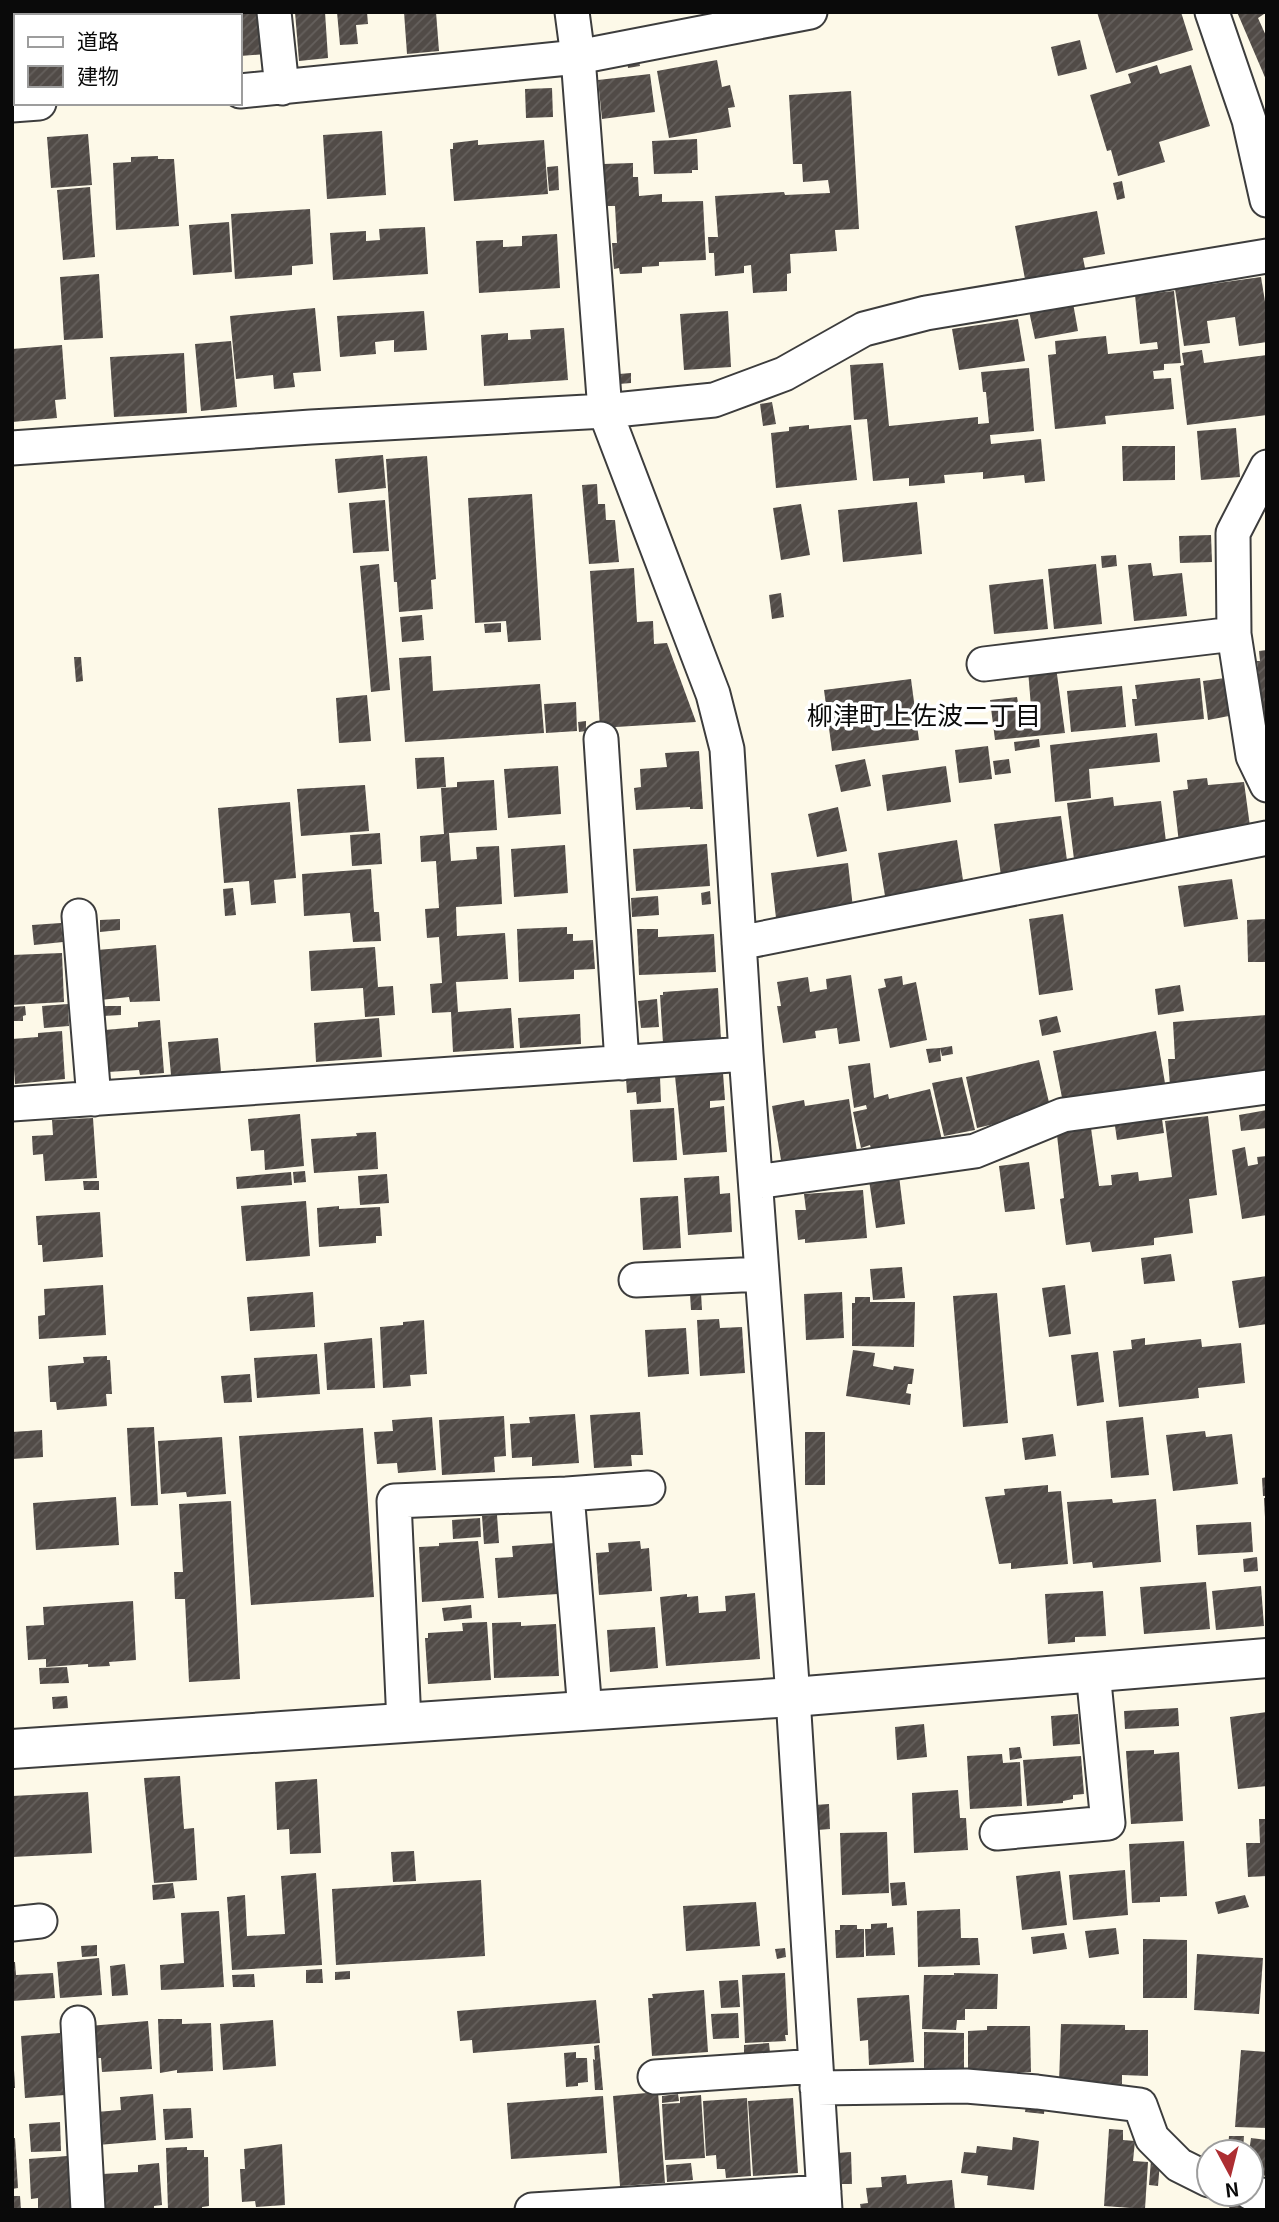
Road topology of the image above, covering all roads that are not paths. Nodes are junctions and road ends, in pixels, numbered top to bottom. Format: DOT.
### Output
graph roads {
  1 [pos="274,12"];
  2 [pos="572,12"];
  3 [pos="810,12"];
  4 [pos="1212,12"];
  5 [pos="578,57"];
  6 [pos="282,88"];
  7 [pos="242,91"];
  8 [pos="1267,200"];
  9 [pos="1267,257"];
  10 [pos="605,411"];
  11 [pos="12,448"];
  12 [pos="1267,467"];
  13 [pos="1234,634"];
  14 [pos="984,664"];
  15 [pos="601,739"];
  16 [pos="1267,785"];
  17 [pos="1267,838"];
  18 [pos="79,916"];
  19 [pos="739,943"];
  20 [pos="746,1054"];
  21 [pos="622,1063"];
  22 [pos="1267,1087"];
  23 [pos="94,1098"];
  24 [pos="12,1104"];
  25 [pos="756,1182"];
  26 [pos="762,1274"];
  27 [pos="636,1280"];
  28 [pos="648,1488"];
  29 [pos="567,1494"];
  30 [pos="1267,1658"];
  31 [pos="1093,1672"];
  32 [pos="793,1697"];
  33 [pos="585,1711"];
  34 [pos="404,1723"];
  35 [pos="12,1749"];
  36 [pos="997,1833"];
  37 [pos="78,2023"];
  38 [pos="655,2077"];
  39 [pos="817,2077"];
  40 [pos="1195,2173"];
  41 [pos="825,2201"];
  42 [pos="88,2210"];
  43 [pos="533,2210"];
  1 -- 6 [label="street"];
  2 -- 5 [label="street"];
  3 -- 5 [label="street"];
  4 -- 8 [label="street"];
  5 -- 6 [label="street"];
  5 -- 10 [label="street"];
  6 -- 7 [label="street"];
  9 -- 10 [label="street"];
  10 -- 11 [label="street"];
  10 -- 19 [label="street"];
  12 -- 13 [label="street"];
  13 -- 14 [label="street"];
  13 -- 16 [label="street"];
  15 -- 21 [label="street"];
  17 -- 19 [label="street"];
  18 -- 23 [label="street"];
  19 -- 20 [label="street"];
  20 -- 21 [label="street"];
  20 -- 25 [label="street"];
  21 -- 23 [label="street"];
  22 -- 25 [label="street"];
  23 -- 24 [label="street"];
  25 -- 26 [label="street"];
  26 -- 27 [label="street"];
  26 -- 32 [label="street"];
  28 -- 29 [label="street"];
  29 -- 33 [label="street"];
  29 -- 34 [label="street"];
  30 -- 31 [label="street"];
  31 -- 32 [label="street"];
  31 -- 36 [label="street"];
  32 -- 33 [label="street"];
  32 -- 39 [label="street"];
  33 -- 34 [label="street"];
  34 -- 35 [label="street"];
  37 -- 42 [label="street"];
  38 -- 39 [label="street"];
  39 -- 40 [label="street"];
  39 -- 41 [label="street"];
  41 -- 43 [label="street"];
}
